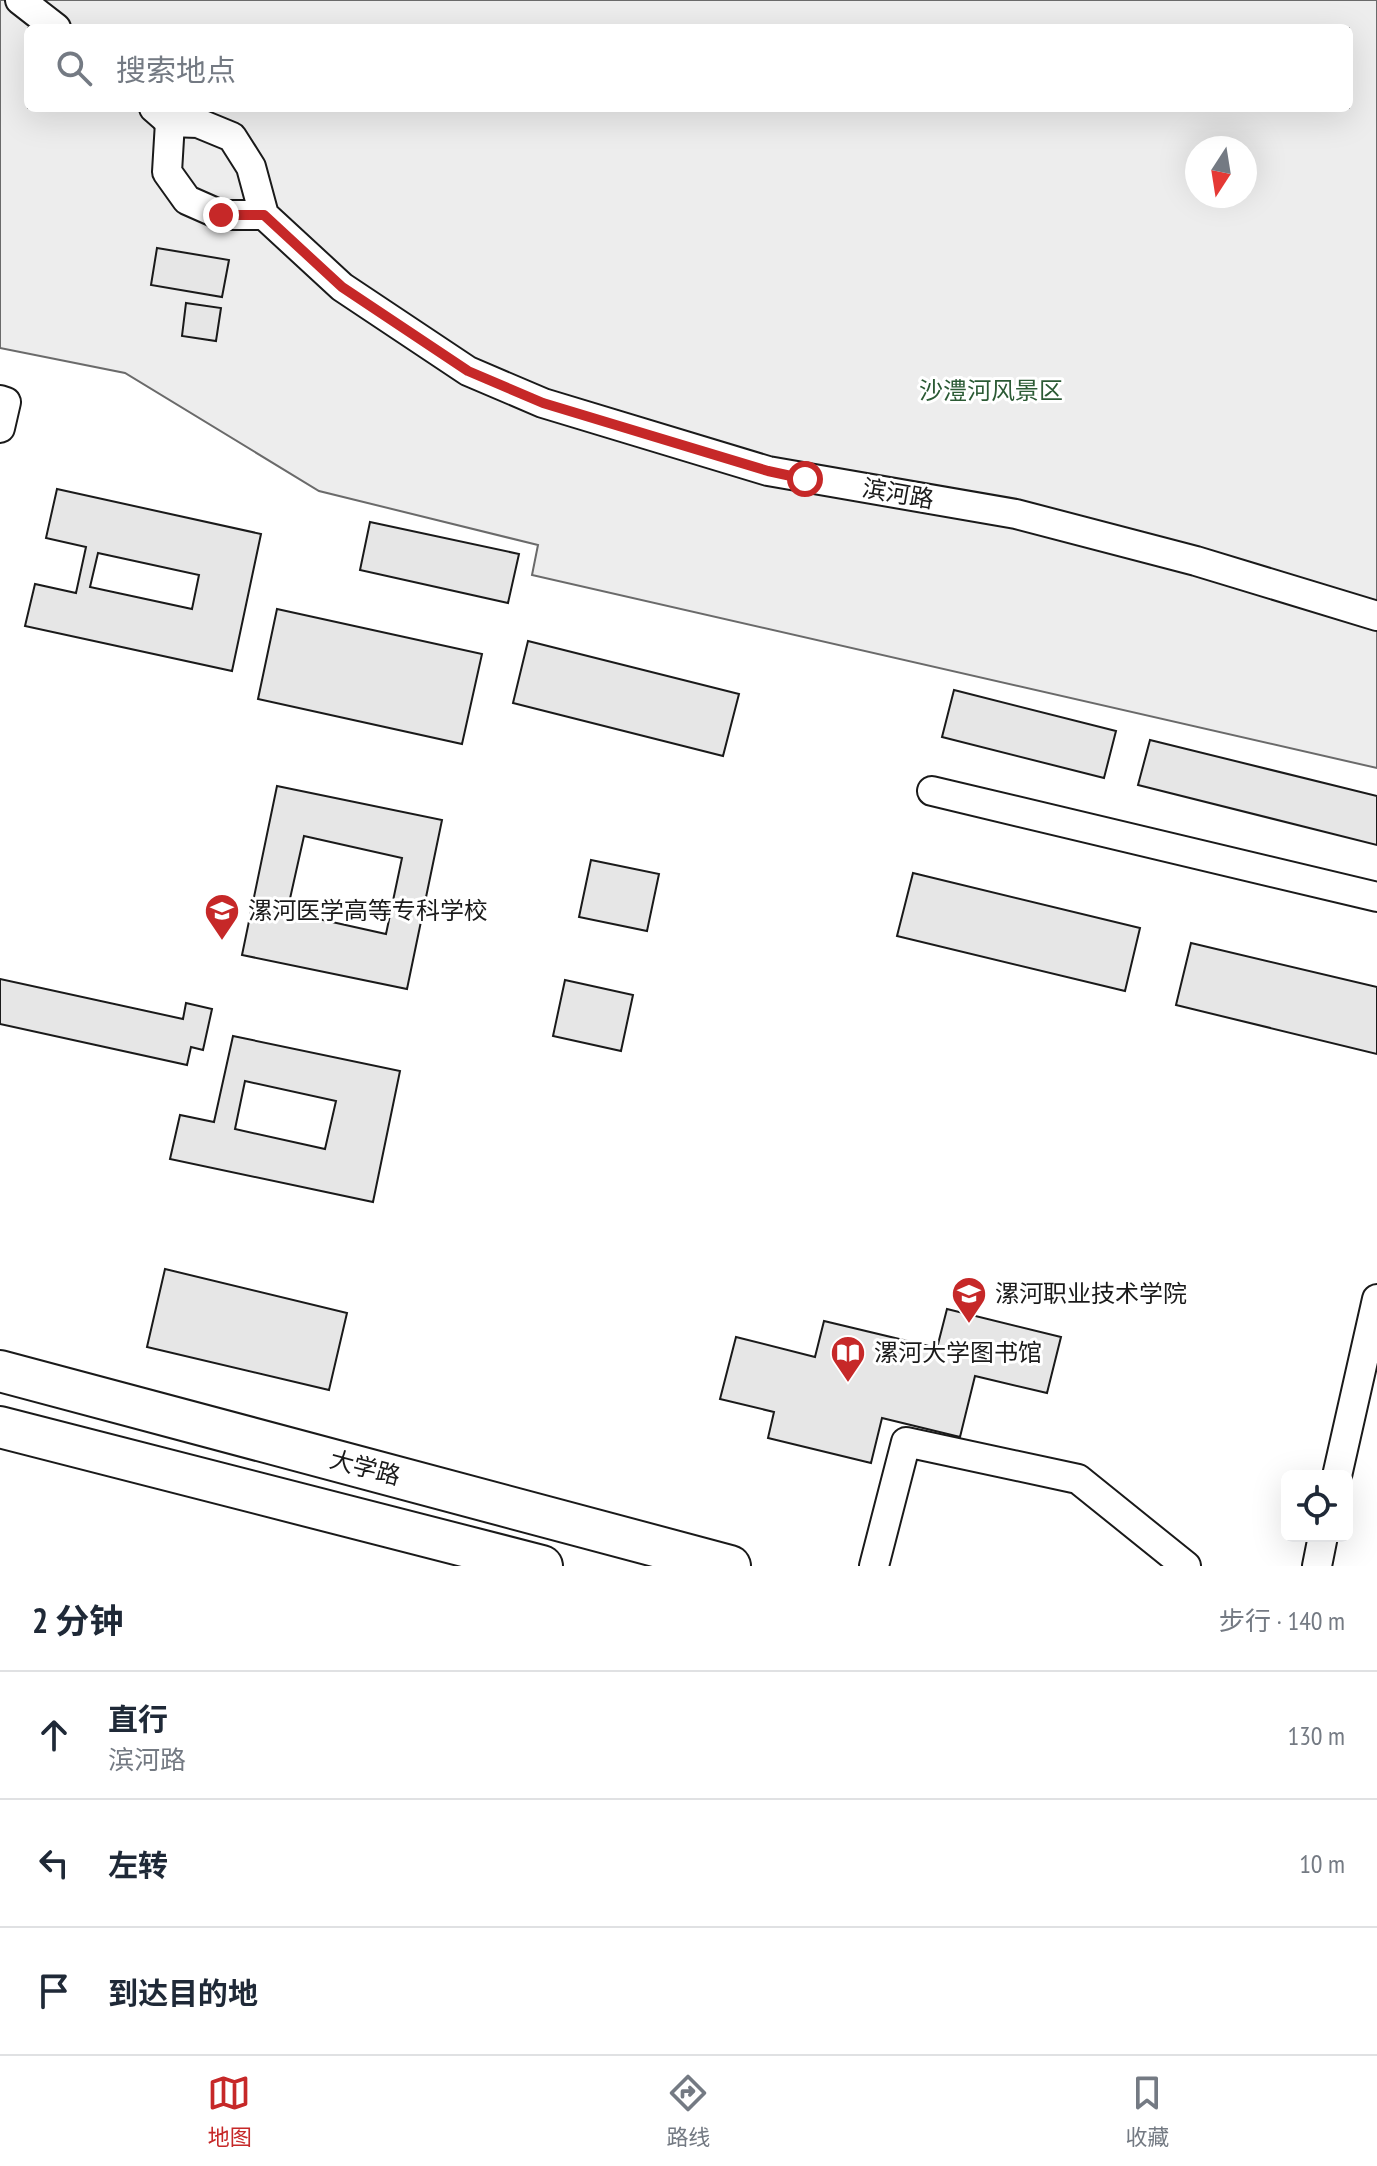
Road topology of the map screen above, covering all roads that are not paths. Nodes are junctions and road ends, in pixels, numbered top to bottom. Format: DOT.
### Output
graph roads {
  1 [pos="20,0"];
  2 [pos="51,24"];
  3 [pos="162,115"];
  4 [pos="264,215"];
  5 [pos="0,400"];
  6 [pos="0,428"];
  7 [pos="1377,616"];
  8 [pos="932,791"];
  9 [pos="1377,897"];
  10 [pos="1377,1299"];
  11 [pos="0,1371"];
  12 [pos="0,1427"];
  13 [pos="1338,1470"];
  14 [pos="1322,1542"];
  15 [pos="542,1566"];
  16 [pos="730,1566"];
  17 [pos="874,1566"];
  18 [pos="1186,1566"];
  19 [pos="1317,1566"];
  1 -- 2 [label="street"];
  3 -- 4 [label="street"];
  3 -- 4 [label="street"];
  4 -- 7 [label="street, 滨河路"];
  5 -- 6 [label="street"];
  8 -- 9 [label="street"];
  10 -- 13 [label="street"];
  11 -- 16 [label="main road, 大学路"];
  12 -- 15 [label="main road"];
  14 -- 19 [label="street"];
  17 -- 18 [label="street"];
}
